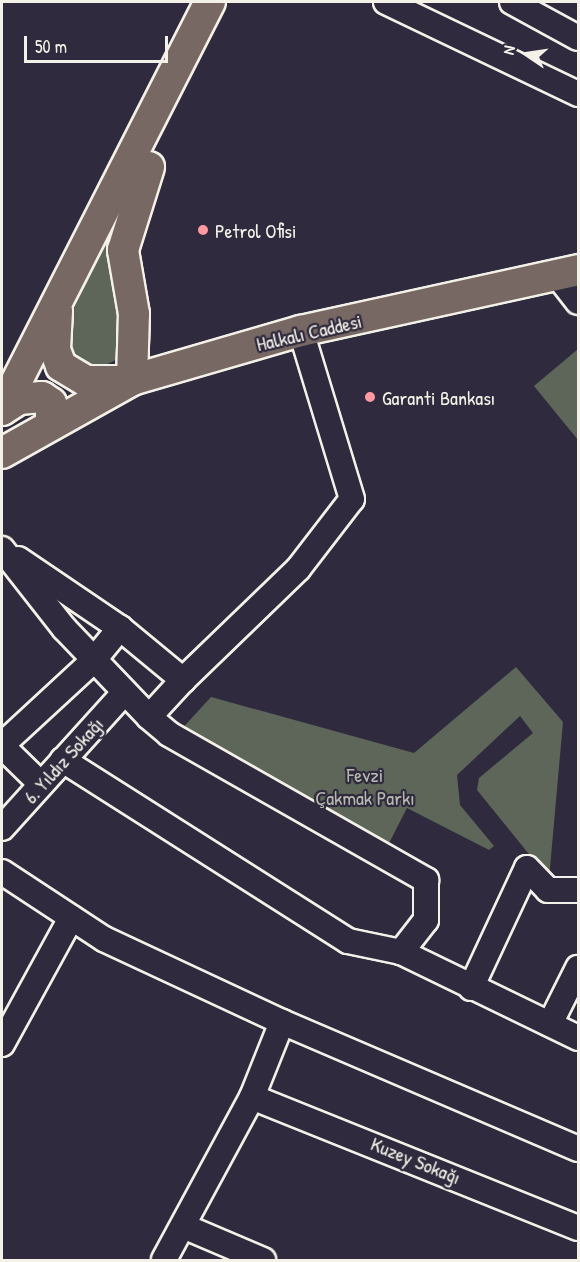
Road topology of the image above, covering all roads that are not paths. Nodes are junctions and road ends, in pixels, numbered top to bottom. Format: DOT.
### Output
graph roads {
  1 [pos="210,2"];
  2 [pos="231,2"];
  3 [pos="386,2"];
  4 [pos="512,2"];
  5 [pos="579,38"];
  6 [pos="579,94"];
  7 [pos="568,273"];
  8 [pos="579,302"];
  9 [pos="58,305"];
  10 [pos="301,331"];
  11 [pos="132,380"];
  12 [pos="2,410"];
  13 [pos="51,425"];
  14 [pos="2,453"];
  15 [pos="2,548"];
  16 [pos="120,628"];
  17 [pos="93,661"];
  18 [pos="183,680"];
  19 [pos="125,692"];
  20 [pos="149,717"];
  21 [pos="2,745"];
  22 [pos="63,760"];
  23 [pos="41,784"];
  24 [pos="2,828"];
  25 [pos="2,872"];
  26 [pos="568,891"];
  27 [pos="579,904"];
  28 [pos="71,918"];
  29 [pos="401,952"];
  30 [pos="579,968"];
  31 [pos="471,988"];
  32 [pos="282,1022"];
  33 [pos="550,1024"];
  34 [pos="579,1038"];
  35 [pos="2,1044"];
  36 [pos="252,1097"];
  37 [pos="579,1149"];
  38 [pos="183,1226"];
  39 [pos="579,1228"];
  40 [pos="164,1260"];
  41 [pos="263,1260"];
  1 -- 9 [label="main road"];
  2 -- 11 [label="main road"];
  3 -- 6 [label="street"];
  4 -- 5 [label="street"];
  7 -- 8 [label="street"];
  7 -- 10 [label="main road, Halkalı Caddesi"];
  9 -- 11 [label="main road"];
  9 -- 12 [label="main road"];
  10 -- 11 [label="main road, Halkalı Caddesi"];
  10 -- 18 [label="street"];
  11 -- 13 [label="main road, Halkalı Caddesi"];
  12 -- 13 [label="main road"];
  13 -- 14 [label="main road, Halkalı Caddesi"];
  15 -- 16 [label="street"];
  15 -- 17 [label="street"];
  16 -- 17 [label="street"];
  16 -- 18 [label="street"];
  17 -- 19 [label="street"];
  17 -- 21 [label="street"];
  18 -- 20 [label="street"];
  19 -- 20 [label="street"];
  19 -- 22 [label="street, 6. Yıldız Sokağı"];
  20 -- 29 [label="street"];
  21 -- 23 [label="street"];
  22 -- 23 [label="street, 6. Yıldız Sokağı"];
  22 -- 29 [label="street"];
  23 -- 24 [label="street, 6. Yıldız Sokağı"];
  25 -- 28 [label="street"];
  26 -- 27 [label="street"];
  26 -- 31 [label="street"];
  28 -- 32 [label="street"];
  28 -- 35 [label="street"];
  29 -- 31 [label="street"];
  30 -- 33 [label="street"];
  31 -- 33 [label="street"];
  32 -- 36 [label="street"];
  32 -- 37 [label="street"];
  33 -- 34 [label="street"];
  36 -- 38 [label="street"];
  36 -- 39 [label="street, Kuzey Sokağı"];
  38 -- 40 [label="street"];
  38 -- 41 [label="street"];
}
